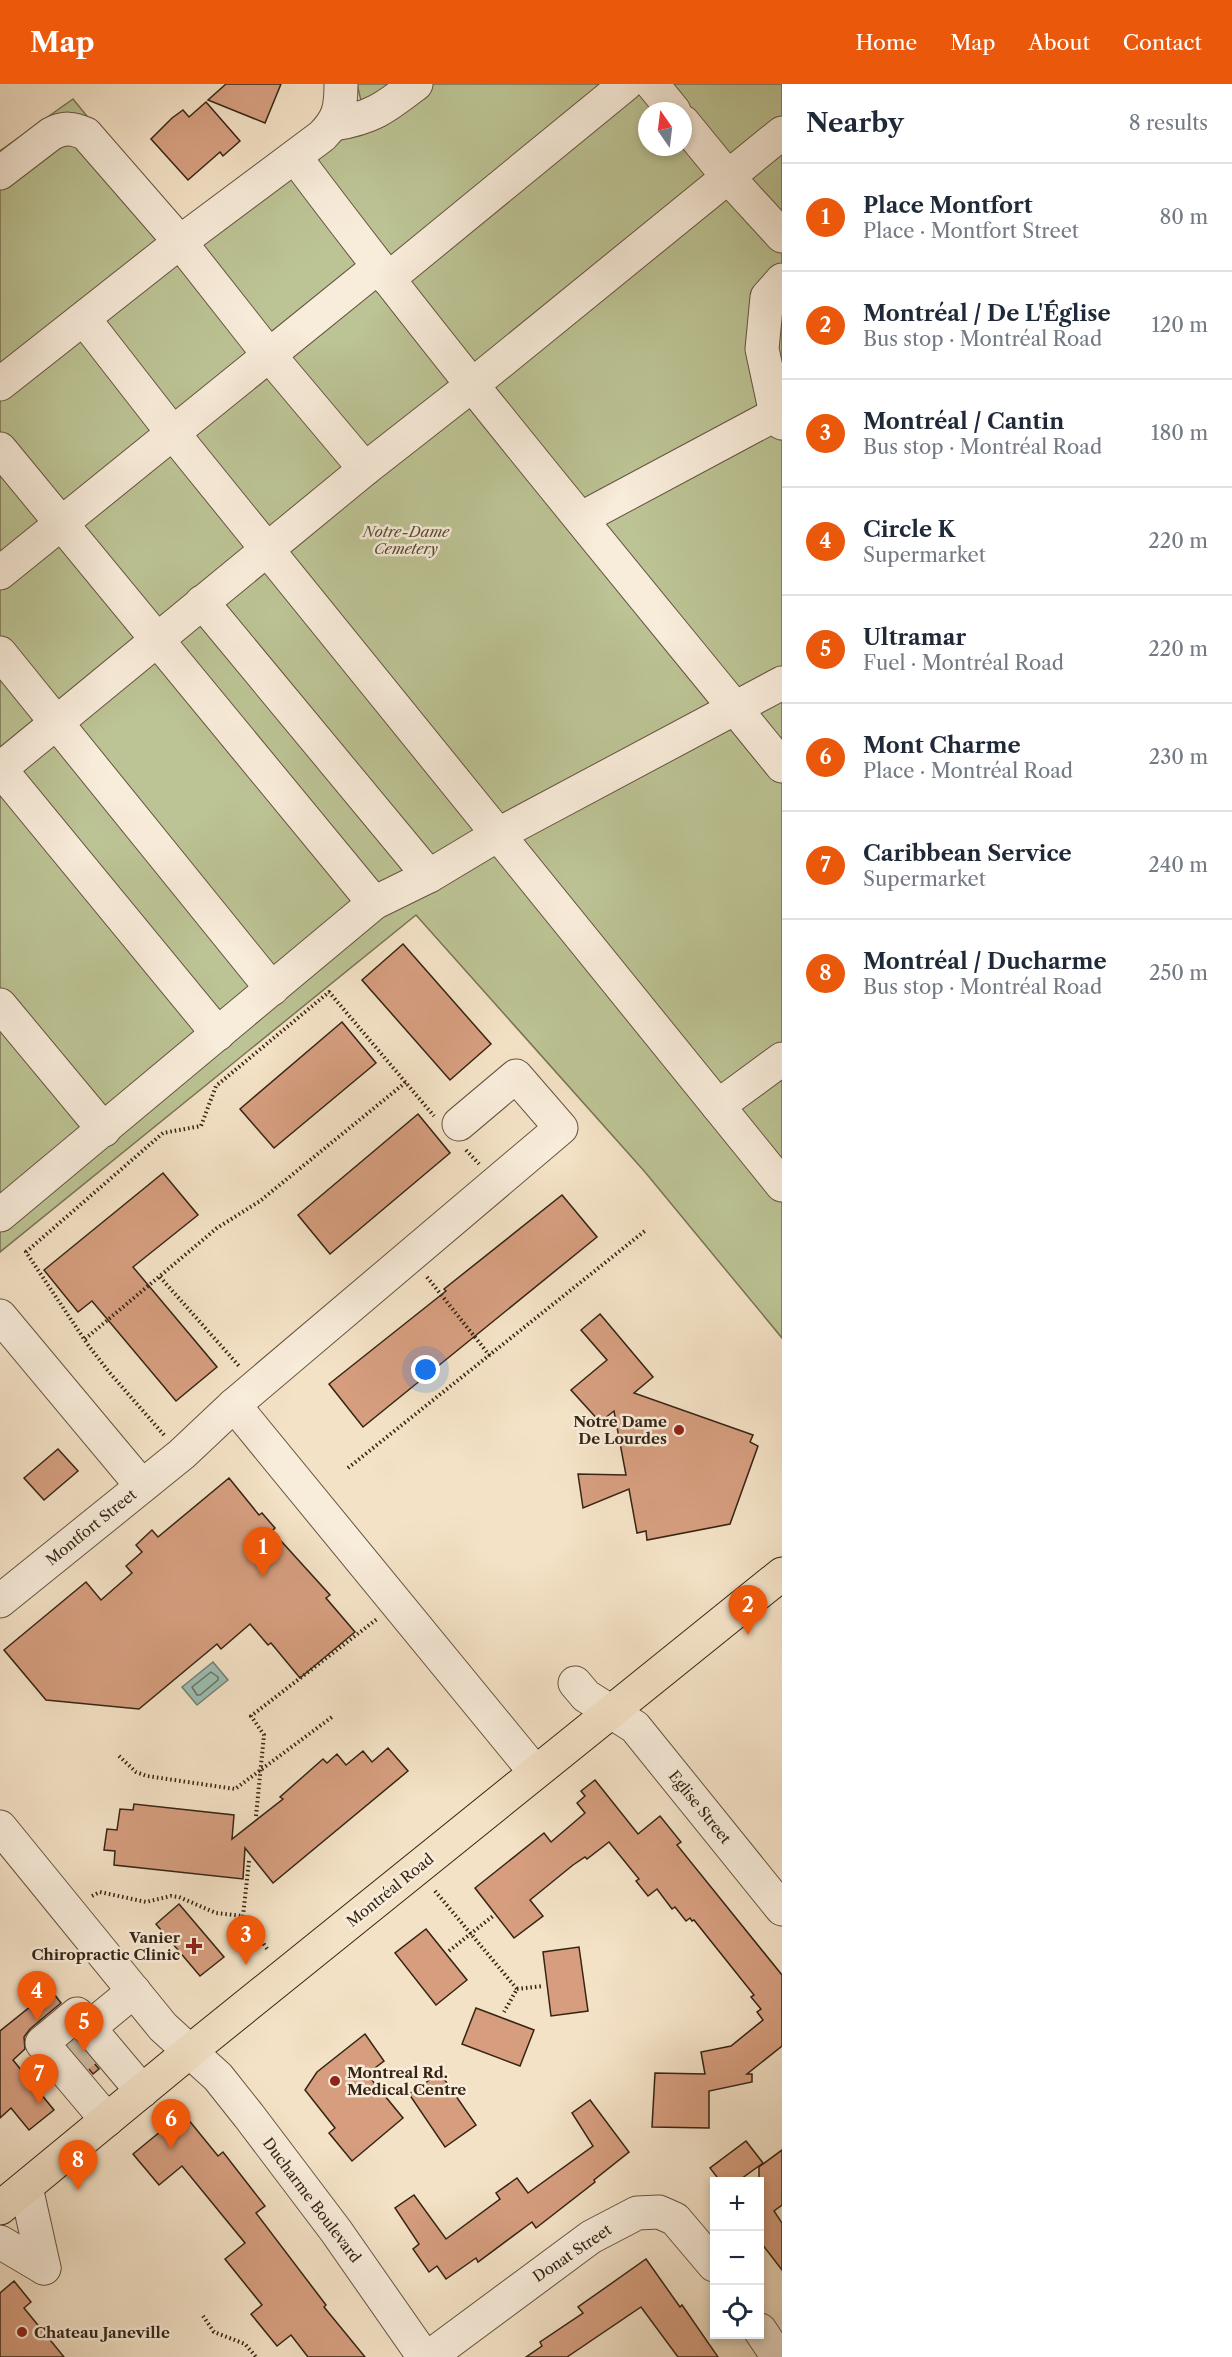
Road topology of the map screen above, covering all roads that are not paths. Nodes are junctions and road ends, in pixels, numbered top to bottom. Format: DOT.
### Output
graph roads {
  1 [pos="341,84"];
  2 [pos="416,84"];
  3 [pos="626,84"];
  4 [pos="652,84"];
  5 [pos="667,102"];
  6 [pos="334,124"];
  7 [pos="692,133"];
  8 [pos="782,133"];
  9 [pos="295,157"];
  10 [pos="0,173"];
  11 [pos="728,177"];
  12 [pos="782,236"];
  13 [pos="180,242"];
  14 [pos="383,273"];
  15 [pos="782,280"];
  16 [pos="84,320"];
  17 [pos="269,355"];
  18 [pos="0,384"];
  19 [pos="471,386"];
  20 [pos="780,416"];
  21 [pos="172,432"];
  22 [pos="0,448"];
  23 [pos="364,469"];
  24 [pos="582,518"];
  25 [pos="60,524"];
  26 [pos="268,550"];
  27 [pos="0,573"];
  28 [pos="202,602"];
  29 [pos="157,641"];
  30 [pos="0,653"];
  31 [pos="782,683"];
  32 [pos="736,709"];
  33 [pos="57,723"];
  34 [pos="782,766"];
  35 [pos="0,769"];
  36 [pos="499,834"];
  37 [pos="429,876"];
  38 [pos="374,903"];
  39 [pos="272,989"];
  40 [pos="0,1005"];
  41 [pos="218,1034"];
  42 [pos="782,1059"];
  43 [pos="718,1106"];
  44 [pos="459,1124"];
  45 [pos="104,1130"];
  46 [pos="782,1185"];
  47 [pos="0,1215"];
  48 [pos="0,1316"];
  49 [pos="245,1396"];
  50 [pos="142,1486"];
  51 [pos="782,1574"];
  52 [pos="0,1601"];
  53 [pos="575,1683"];
  54 [pos="610,1712"];
  55 [pos="535,1772"];
  56 [pos="0,1827"];
  57 [pos="782,1909"];
  58 [pos="134,1991"];
  59 [pos="189,2052"];
  60 [pos="88,2056"];
  61 [pos="142,2091"];
  62 [pos="107,2120"];
  63 [pos="26,2187"];
  64 [pos="0,2208"];
  65 [pos="0,2242"];
  66 [pos="710,2260"];
  67 [pos="764,2337"];
  68 [pos="424,2357"];
  69 [pos="429,2357"];
  70 [pos="778,2357"];
  1 -- 6 [label="street"];
  2 -- 6 [label="street"];
  3 -- 14 [label="street"];
  4 -- 5 [label="street"];
  6 -- 9 [label="street"];
  7 -- 11 [label="street"];
  8 -- 11 [label="street"];
  9 -- 13 [label="street"];
  9 -- 14 [label="street"];
  10 -- 13 [label="street"];
  11 -- 12 [label="street"];
  11 -- 19 [label="street"];
  13 -- 16 [label="street"];
  13 -- 17 [label="street"];
  14 -- 17 [label="street"];
  14 -- 19 [label="street"];
  15 -- 20 [label="street"];
  16 -- 18 [label="street"];
  16 -- 21 [label="street"];
  17 -- 21 [label="street"];
  17 -- 23 [label="street"];
  19 -- 23 [label="street"];
  19 -- 24 [label="street"];
  20 -- 24 [label="street"];
  21 -- 25 [label="street"];
  21 -- 26 [label="street"];
  22 -- 25 [label="street"];
  23 -- 26 [label="street"];
  24 -- 32 [label="street"];
  25 -- 27 [label="street"];
  25 -- 29 [label="street"];
  26 -- 28 [label="street"];
  26 -- 36 [label="street"];
  28 -- 29 [label="street"];
  28 -- 37 [label="street"];
  29 -- 33 [label="street"];
  29 -- 38 [label="street"];
  30 -- 33 [label="street"];
  31 -- 32 [label="street"];
  32 -- 34 [label="street"];
  32 -- 36 [label="street"];
  33 -- 35 [label="street"];
  33 -- 39 [label="street"];
  35 -- 41 [label="street"];
  36 -- 37 [label="street"];
  36 -- 43 [label="street"];
  37 -- 38 [label="street"];
  38 -- 39 [label="street"];
  39 -- 41 [label="street"];
  40 -- 45 [label="street"];
  41 -- 45 [label="street"];
  42 -- 43 [label="street"];
  43 -- 46 [label="street"];
  44 -- 49 [label="street, Montfort Street"];
  45 -- 47 [label="street"];
  48 -- 50 [label="street"];
  49 -- 50 [label="street, Montfort Street"];
  49 -- 55 [label="street"];
  50 -- 52 [label="street, Montfort Street"];
  51 -- 54 [label="main road, Montréal Road"];
  53 -- 54 [label="street, Eglise Street"];
  54 -- 55 [label="main road, Montréal Road"];
  54 -- 57 [label="street, Eglise Street"];
  55 -- 59 [label="main road, Montréal Road"];
  56 -- 58 [label="street, Ducharme Boulevard"];
  58 -- 59 [label="street, Ducharme Boulevard"];
  58 -- 60 [label="street"];
  59 -- 61 [label="main road, Montréal Road"];
  59 -- 68 [label="street, Ducharme Boulevard"];
  60 -- 61 [label="street"];
  60 -- 62 [label="street"];
  61 -- 62 [label="main road, Montréal Road"];
  62 -- 63 [label="main road, Montréal Road"];
  63 -- 64 [label="main road, Montréal Road"];
  63 -- 65 [label="street"];
  66 -- 69 [label="street, Donat Street"];
  67 -- 70 [label="street"];
}
